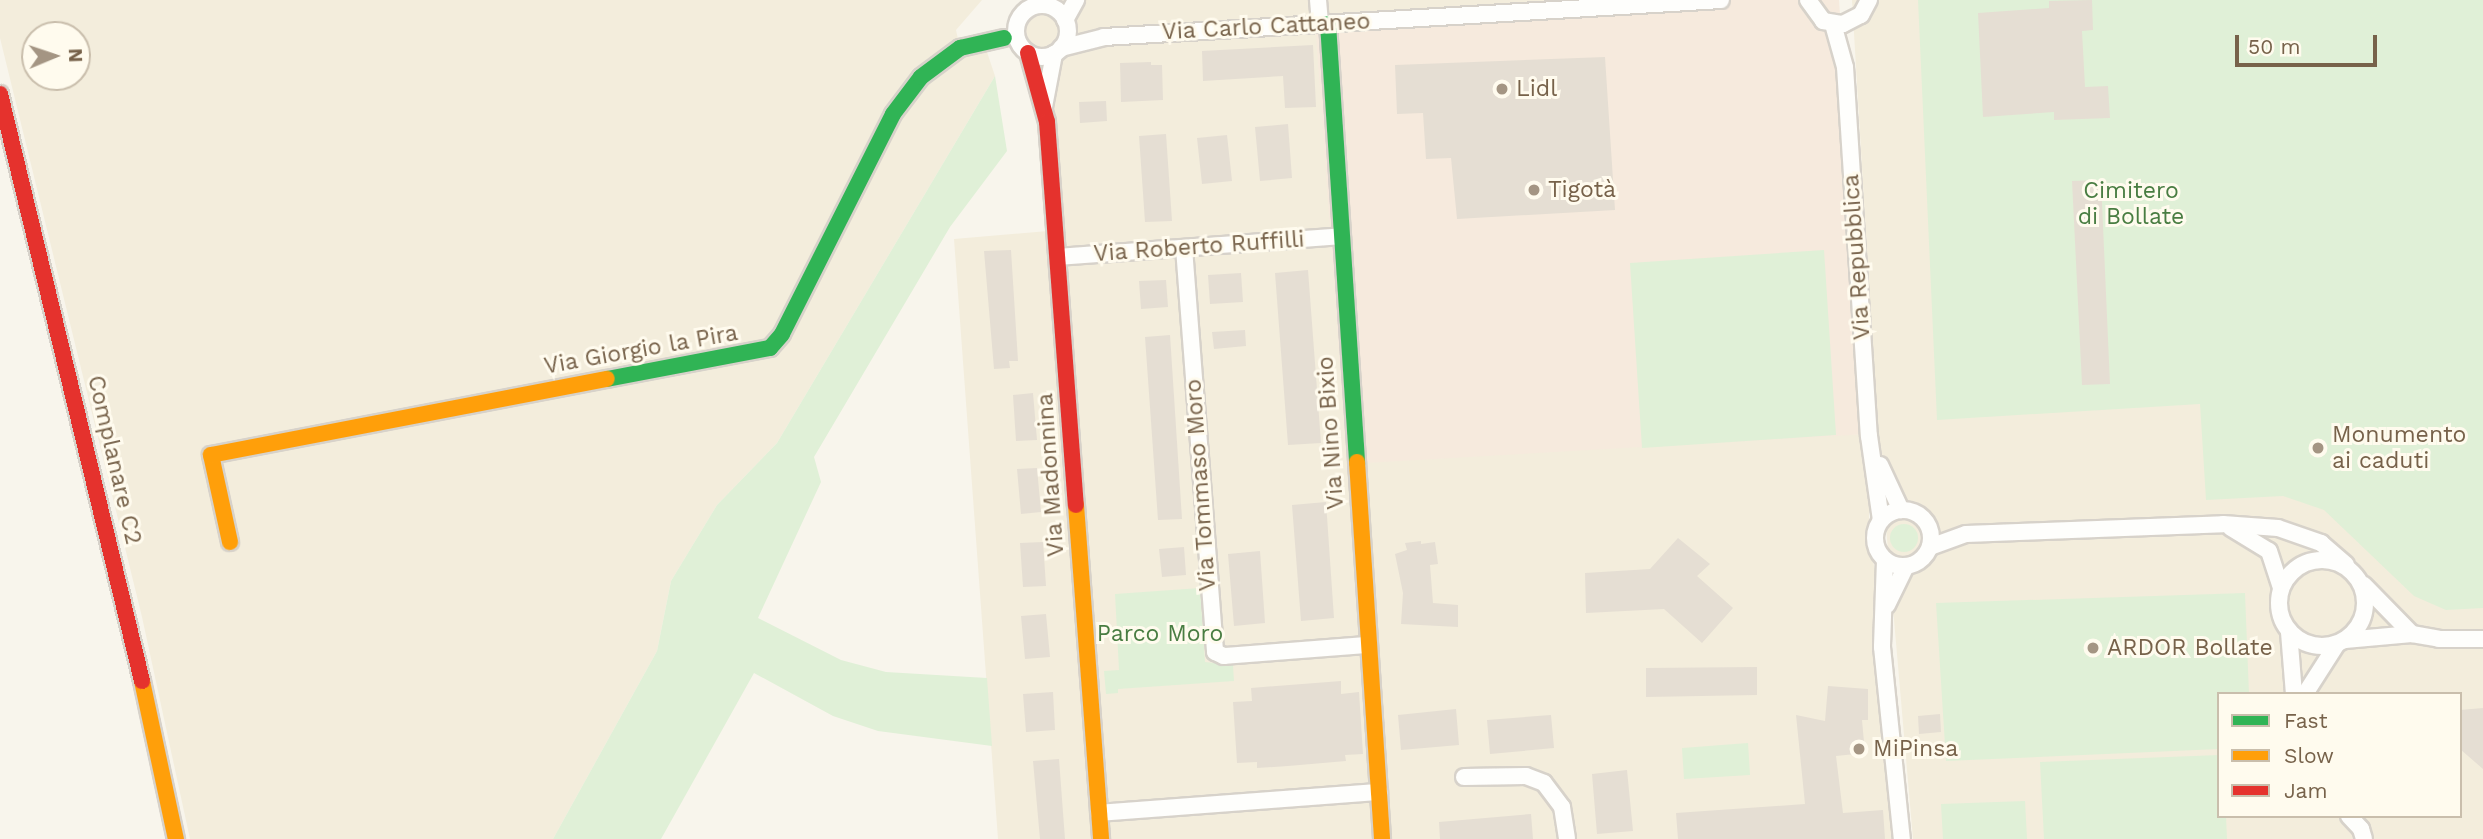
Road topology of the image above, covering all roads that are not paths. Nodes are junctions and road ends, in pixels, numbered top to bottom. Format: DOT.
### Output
graph roads {
  1 [pos="1045,0"];
  2 [pos="1076,0"];
  3 [pos="1318,0"];
  4 [pos="1721,0"];
  5 [pos="1869,0"];
  6 [pos="1805,2"];
  7 [pos="1028,10"];
  8 [pos="1066,22"];
  9 [pos="1852,22"];
  10 [pos="1324,24"];
  11 [pos="1833,24"];
  12 [pos="1104,37"];
  13 [pos="1003,38"];
  14 [pos="1058,51"];
  15 [pos="1028,53"];
  16 [pos="1845,68"];
  17 [pos="0,94"];
  18 [pos="1044,109"];
  19 [pos="1341,236"];
  20 [pos="1184,248"];
  21 [pos="1058,257"];
  22 [pos="1872,447"];
  23 [pos="1901,510"];
  24 [pos="1881,520"];
  25 [pos="1927,523"];
  26 [pos="2223,524"];
  27 [pos="1966,534"];
  28 [pos="230,542"];
  29 [pos="1930,547"];
  30 [pos="1885,560"];
  31 [pos="2346,565"];
  32 [pos="1906,566"];
  33 [pos="2364,585"];
  34 [pos="2281,587"];
  35 [pos="1885,611"];
  36 [pos="2289,632"];
  37 [pos="2412,634"];
  38 [pos="2483,639"];
  39 [pos="2341,642"];
  40 [pos="1368,645"];
  41 [pos="2294,692"];
  42 [pos="2306,692"];
  43 [pos="1464,777"];
  44 [pos="1379,792"];
  45 [pos="1099,813"];
  46 [pos="2351,818"];
  47 [pos="176,839"];
  48 [pos="1101,839"];
  49 [pos="1382,839"];
  50 [pos="1567,839"];
  51 [pos="1902,839"];
  52 [pos="2364,839"];
  1 -- 7 [label="street"];
  2 -- 8 [label="street"];
  3 -- 10 [label="street"];
  4 -- 10 [label="street, Via Carlo Cattaneo"];
  5 -- 9 [label="street"];
  6 -- 11 [label="street"];
  7 -- 8 [label="street"];
  7 -- 15 [label="street"];
  8 -- 12 [label="street, Via Carlo Cattaneo"];
  8 -- 14 [label="street"];
  9 -- 11 [label="street"];
  9 -- 16 [label="street, Via Repubblica"];
  10 -- 12 [label="street, Via Carlo Cattaneo"];
  10 -- 19 [label="street, Via Nino Bixio"];
  11 -- 16 [label="street, Via Repubblica"];
  12 -- 14 [label="street, Via Carlo Cattaneo"];
  13 -- 28 [label="street, Via Giorgio la Pira"];
  14 -- 15 [label="street"];
  14 -- 18 [label="street, Via Madonnina"];
  15 -- 18 [label="street, Via Madonnina"];
  16 -- 22 [label="street, Via Repubblica"];
  17 -- 47 [label="street, Complanare C2"];
  18 -- 21 [label="street, Via Madonnina"];
  19 -- 20 [label="street, Via Roberto Ruffilli"];
  19 -- 40 [label="street, Via Nino Bixio"];
  20 -- 21 [label="street, Via Roberto Ruffilli"];
  20 -- 40 [label="street, Via Tommaso Moro"];
  21 -- 45 [label="street, Via Madonnina"];
  22 -- 23 [label="street, Via Repubblica"];
  22 -- 24 [label="street, Via Repubblica"];
  23 -- 24 [label="street"];
  23 -- 25 [label="street"];
  24 -- 30 [label="street"];
  25 -- 27 [label="street"];
  25 -- 29 [label="street"];
  26 -- 27 [label="street"];
  26 -- 31 [label="street"];
  26 -- 34 [label="street"];
  27 -- 29 [label="street"];
  29 -- 32 [label="street"];
  30 -- 32 [label="street"];
  30 -- 35 [label="street"];
  31 -- 33 [label="street"];
  31 -- 34 [label="street"];
  32 -- 35 [label="street"];
  33 -- 37 [label="street"];
  33 -- 39 [label="street"];
  34 -- 36 [label="street"];
  35 -- 51 [label="street"];
  36 -- 39 [label="street"];
  36 -- 41 [label="street"];
  37 -- 38 [label="street"];
  37 -- 39 [label="street"];
  39 -- 42 [label="street"];
  40 -- 44 [label="street, Via Nino Bixio"];
  43 -- 50 [label="street"];
  44 -- 45 [label="street"];
  44 -- 49 [label="street, Via Nino Bixio"];
  45 -- 48 [label="street, Via Madonnina"];
  46 -- 52 [label="street"];
}
